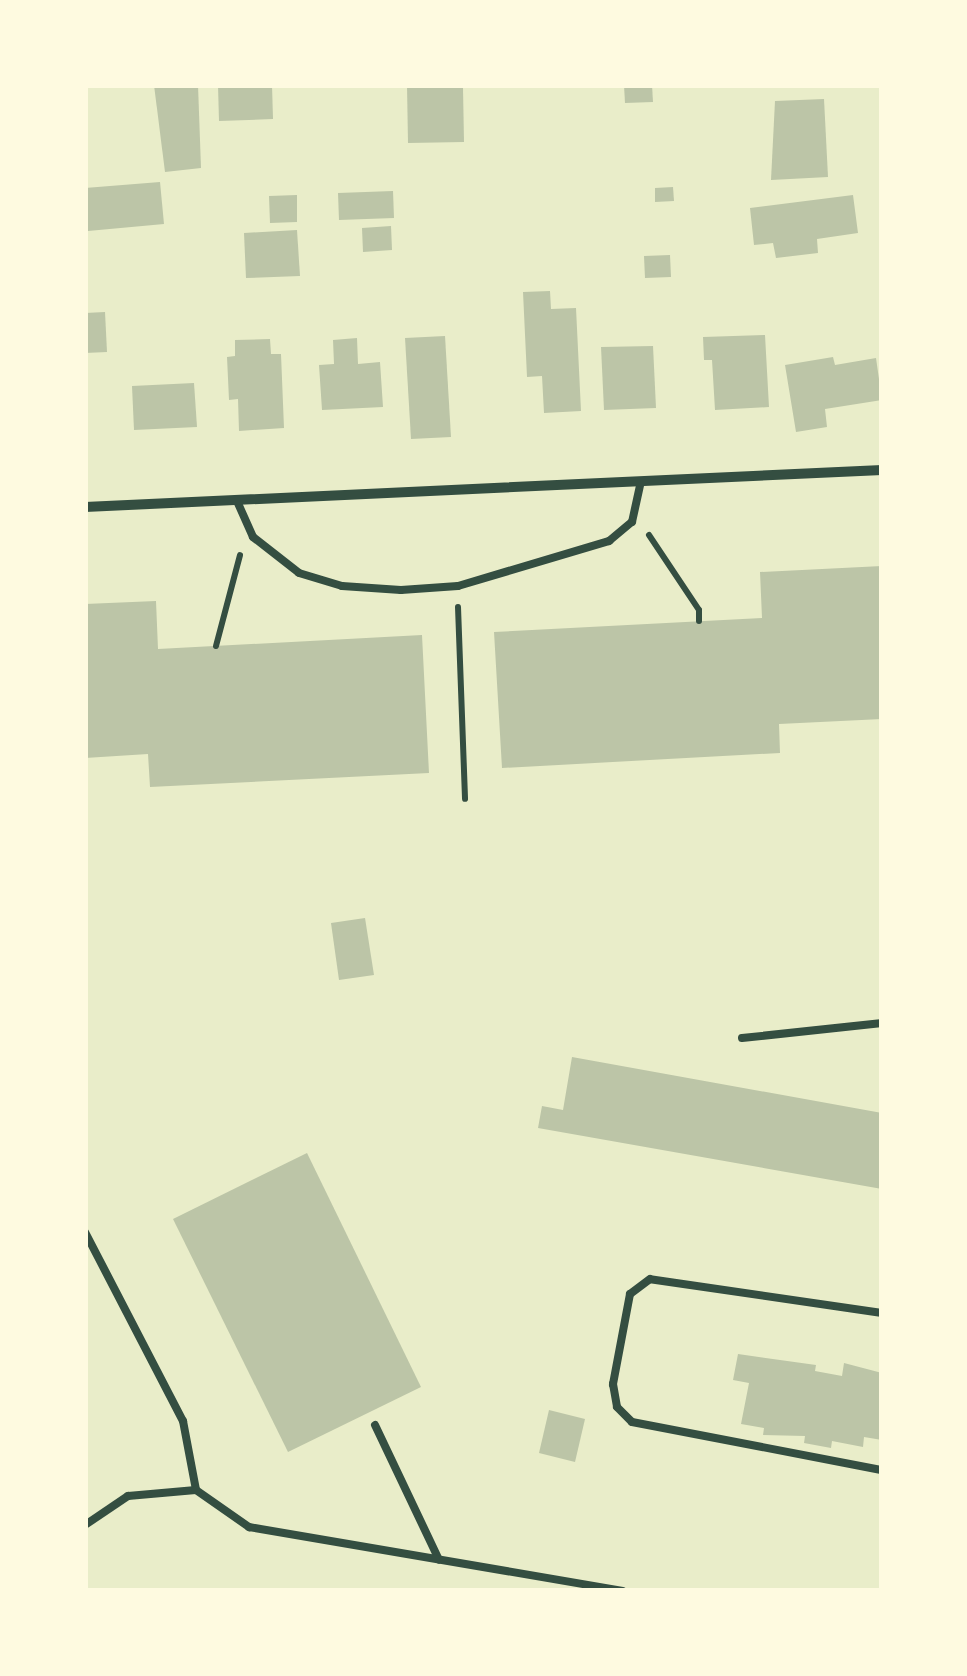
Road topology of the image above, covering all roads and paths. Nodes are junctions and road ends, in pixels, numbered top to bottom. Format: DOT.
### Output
graph roads {
  1 [pos="882,470"];
  2 [pos="641,482"];
  3 [pos="237,500"];
  4 [pos="85,507"];
  5 [pos="632,522"];
  6 [pos="253,538"];
  7 [pos="458,586"];
  8 [pos="699,622"];
  9 [pos="216,646"];
  10 [pos="465,799"];
  11 [pos="882,1023"];
  12 [pos="742,1038"];
  13 [pos="85,1232"];
  14 [pos="882,1313"];
  15 [pos="375,1425"];
  16 [pos="882,1470"];
  17 [pos="196,1490"];
  18 [pos="85,1525"];
  19 [pos="439,1560"];
  20 [pos="624,1591"];
  1 -- 2 [label="street"];
  2 -- 3 [label="street"];
  2 -- 5 [label="lane"];
  3 -- 4 [label="street"];
  3 -- 6 [label="lane"];
  5 -- 7 [label="lane"];
  5 -- 8 [label="path"];
  6 -- 7 [label="lane"];
  6 -- 9 [label="path"];
  7 -- 10 [label="path"];
  11 -- 12 [label="lane"];
  13 -- 17 [label="lane"];
  14 -- 16 [label="lane"];
  15 -- 19 [label="lane"];
  17 -- 18 [label="lane"];
  17 -- 19 [label="lane"];
  19 -- 20 [label="lane"];
}
